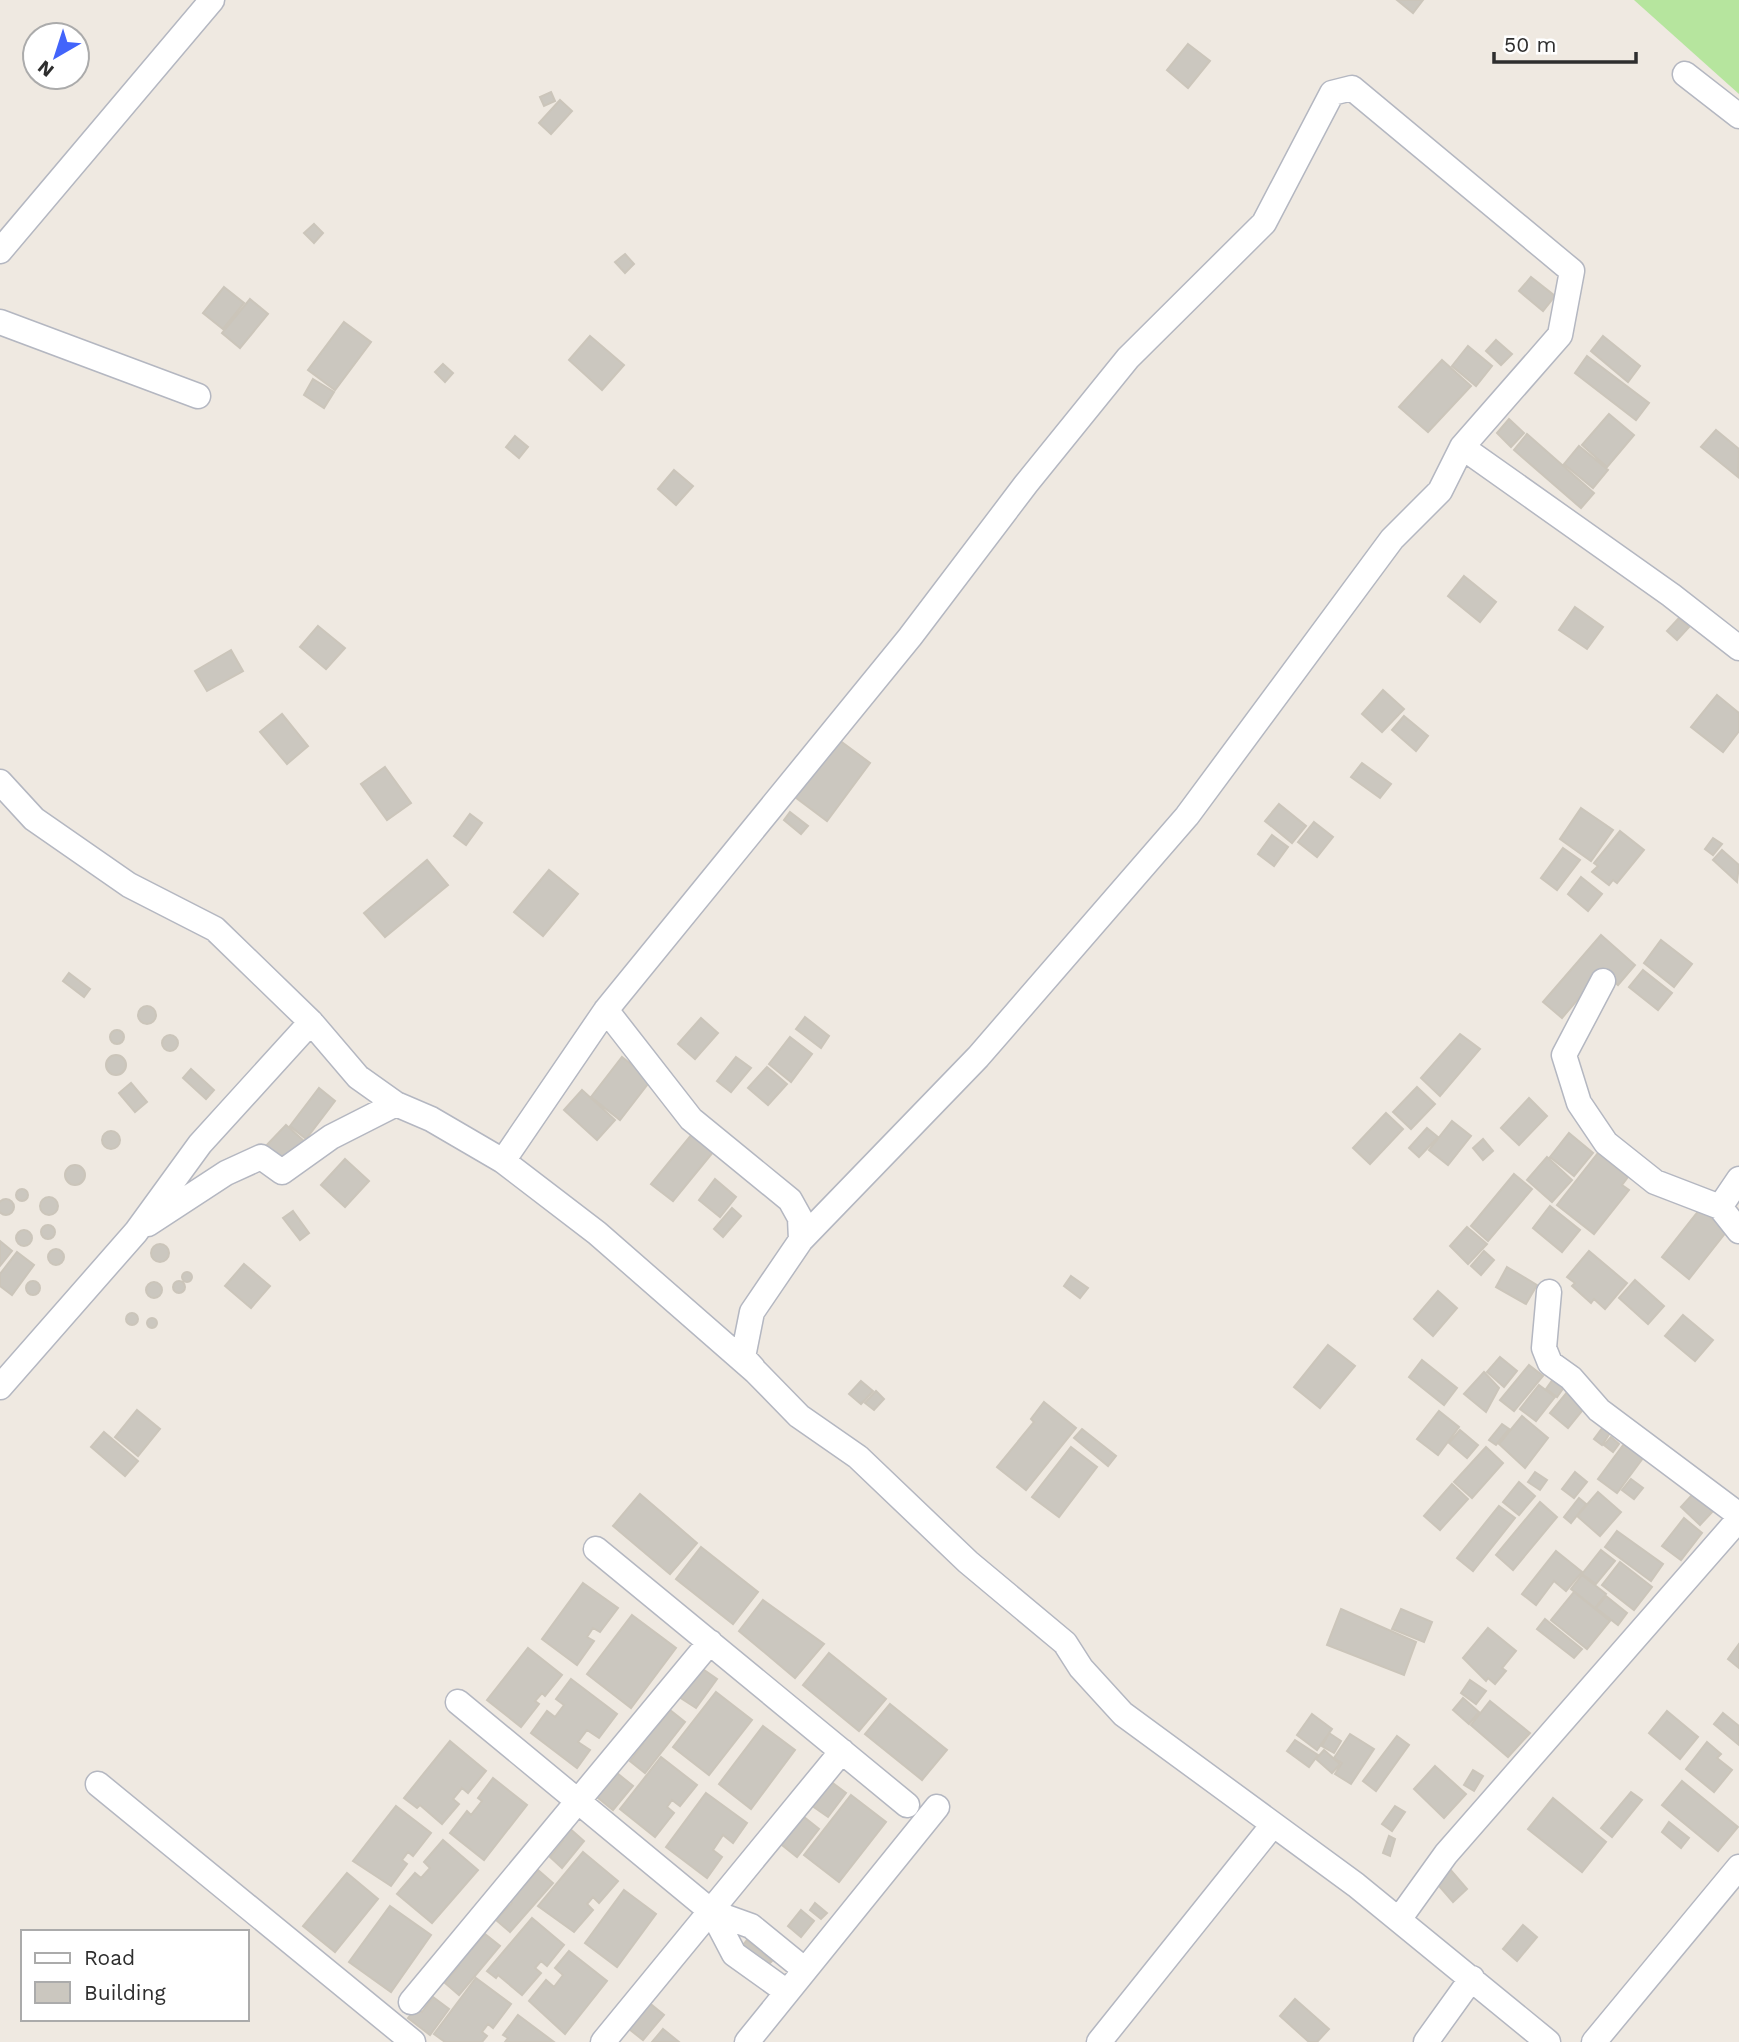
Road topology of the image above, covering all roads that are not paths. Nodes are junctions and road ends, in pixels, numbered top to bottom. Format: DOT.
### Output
graph roads {
  1 [pos="212,0"];
  2 [pos="1685,74"];
  3 [pos="1739,116"];
  4 [pos="0,251"];
  5 [pos="0,322"];
  6 [pos="198,396"];
  7 [pos="1462,447"];
  8 [pos="1739,648"];
  9 [pos="0,782"];
  10 [pos="1603,981"];
  11 [pos="606,1010"];
  12 [pos="311,1022"];
  13 [pos="396,1104"];
  14 [pos="503,1161"];
  15 [pos="1739,1179"];
  16 [pos="1720,1207"];
  17 [pos="1739,1231"];
  18 [pos="136,1232"];
  19 [pos="801,1240"];
  20 [pos="1549,1292"];
  21 [pos="756,1372"];
  22 [pos="0,1387"];
  23 [pos="1739,1517"];
  24 [pos="596,1549"];
  25 [pos="710,1642"];
  26 [pos="458,1702"];
  27 [pos="842,1751"];
  28 [pos="98,1784"];
  29 [pos="578,1801"];
  30 [pos="908,1805"];
  31 [pos="937,1807"];
  32 [pos="1272,1826"];
  33 [pos="1739,1867"];
  34 [pos="712,1912"];
  35 [pos="1399,1918"];
  36 [pos="805,1970"];
  37 [pos="1472,1978"];
  38 [pos="787,1992"];
  39 [pos="411,2002"];
  40 [pos="413,2042"];
  41 [pos="603,2042"];
  42 [pos="747,2042"];
  43 [pos="1099,2042"];
  44 [pos="1426,2042"];
  45 [pos="1548,2042"];
  46 [pos="1594,2042"];
  1 -- 4 [label="street"];
  2 -- 3 [label="street"];
  5 -- 6 [label="street"];
  7 -- 8 [label="street"];
  7 -- 11 [label="street"];
  7 -- 19 [label="street"];
  9 -- 12 [label="street"];
  10 -- 16 [label="street"];
  11 -- 14 [label="street"];
  11 -- 19 [label="street"];
  12 -- 13 [label="street"];
  12 -- 18 [label="street"];
  13 -- 14 [label="street"];
  13 -- 18 [label="street"];
  14 -- 21 [label="street"];
  15 -- 16 [label="street"];
  16 -- 17 [label="street"];
  18 -- 22 [label="street"];
  19 -- 21 [label="street"];
  20 -- 23 [label="street"];
  21 -- 32 [label="street"];
  23 -- 35 [label="street"];
  24 -- 25 [label="street"];
  25 -- 27 [label="street"];
  25 -- 29 [label="street"];
  26 -- 29 [label="street"];
  27 -- 30 [label="street"];
  27 -- 34 [label="street"];
  28 -- 40 [label="street"];
  29 -- 34 [label="street"];
  29 -- 39 [label="street"];
  31 -- 36 [label="street"];
  32 -- 35 [label="street"];
  32 -- 43 [label="street"];
  33 -- 46 [label="street"];
  34 -- 36 [label="street"];
  34 -- 38 [label="street"];
  34 -- 41 [label="street"];
  35 -- 37 [label="street"];
  36 -- 38 [label="street"];
  37 -- 44 [label="street"];
  37 -- 45 [label="street"];
  38 -- 42 [label="street"];
}
